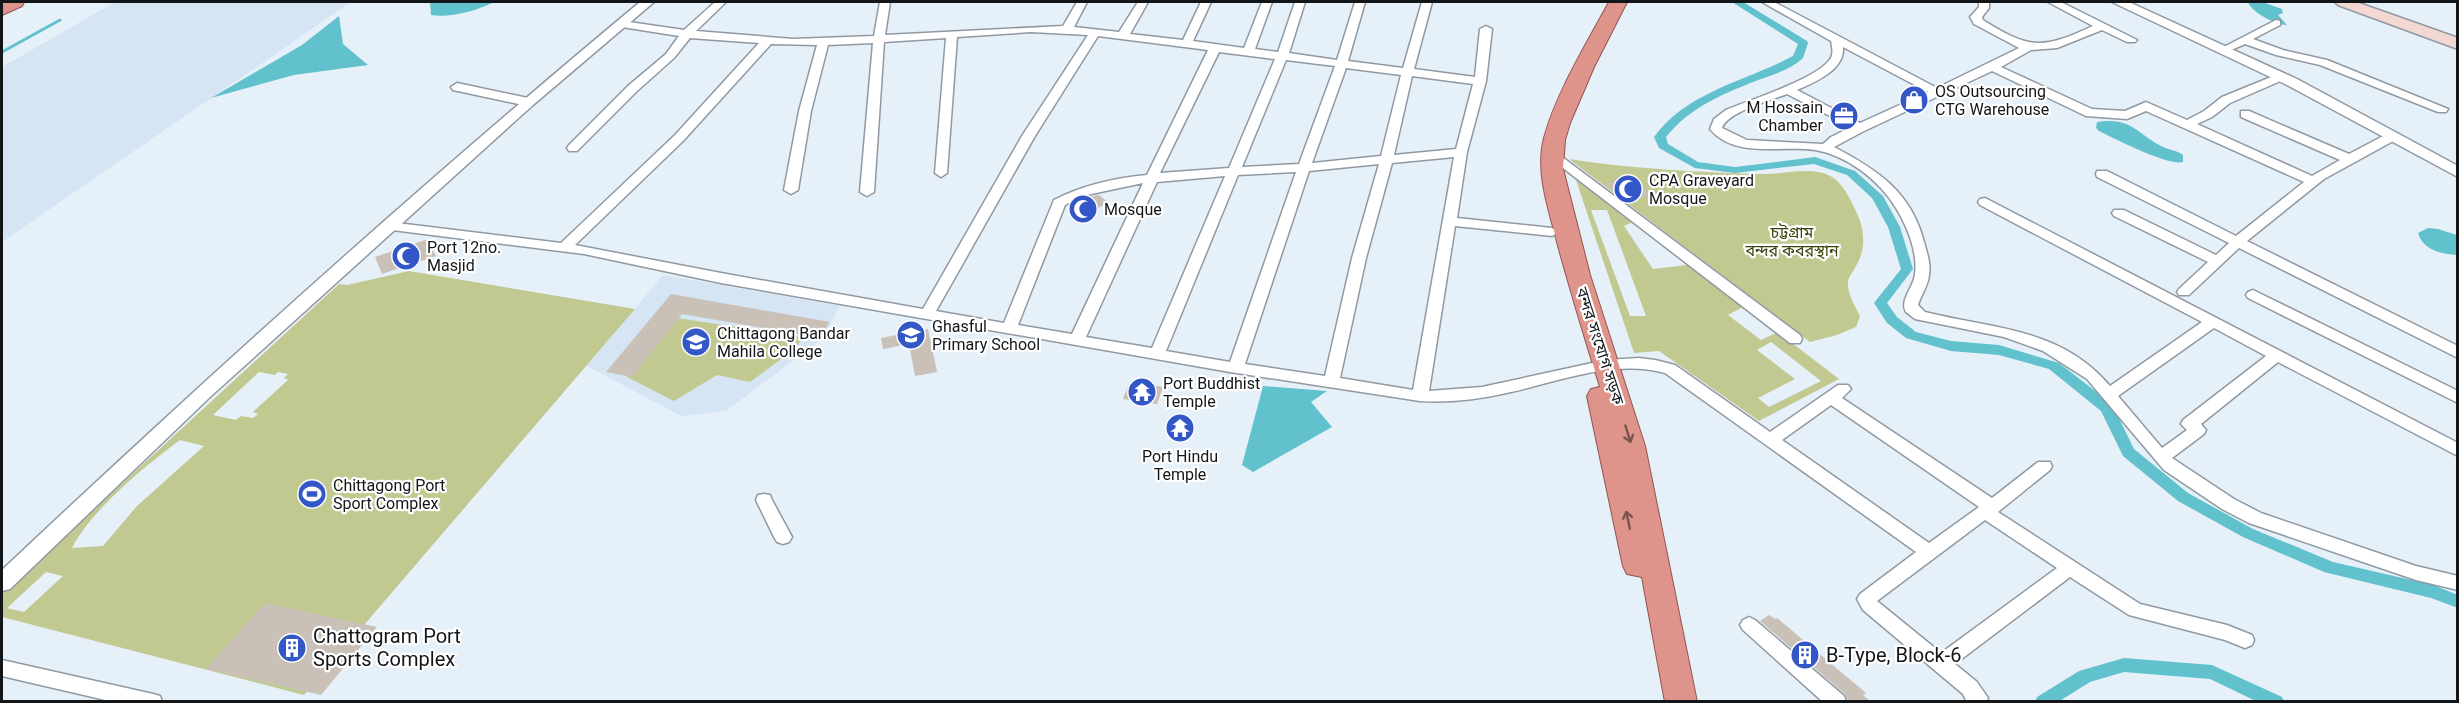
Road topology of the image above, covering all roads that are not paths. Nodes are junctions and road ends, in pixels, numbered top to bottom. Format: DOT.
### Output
graph roads {
  1 [pos="15,2"];
  2 [pos="647,2"];
  3 [pos="722,2"];
  4 [pos="885,2"];
  5 [pos="1082,2"];
  6 [pos="1143,2"];
  7 [pos="1206,2"];
  8 [pos="1267,2"];
  9 [pos="1300,2"];
  10 [pos="1360,2"];
  11 [pos="1427,2"];
  12 [pos="1605,2"];
  13 [pos="1617,2"];
  14 [pos="1767,2"];
  15 [pos="1984,2"];
  16 [pos="2053,2"];
  17 [pos="2119,2"];
  18 [pos="2343,2"];
  19 [pos="2360,2"];
  20 [pos="2,9"];
  21 [pos="2276,23"];
  22 [pos="622,24"];
  23 [pos="2102,26"];
  24 [pos="1067,29"];
  25 [pos="1486,29"];
  26 [pos="687,34"];
  27 [pos="1094,34"];
  28 [pos="952,35"];
  29 [pos="2457,36"];
  30 [pos="1122,37"];
  31 [pos="879,39"];
  32 [pos="1837,40"];
  33 [pos="2131,40"];
  34 [pos="2245,40"];
  35 [pos="767,42"];
  36 [pos="823,42"];
  37 [pos="2457,44"];
  38 [pos="1186,45"];
  39 [pos="2025,47"];
  40 [pos="1215,48"];
  41 [pos="2224,50"];
  42 [pos="1248,52"];
  43 [pos="1282,56"];
  44 [pos="1341,64"];
  45 [pos="1994,68"];
  46 [pos="1407,72"];
  47 [pos="2282,77"];
  48 [pos="1480,81"];
  49 [pos="457,87"];
  50 [pos="1788,90"];
  51 [pos="1936,92"];
  52 [pos="528,102"];
  53 [pos="2442,109"];
  54 [pos="2245,114"];
  55 [pos="2186,125"];
  56 [pos="1861,128"];
  57 [pos="2391,137"];
  58 [pos="573,148"];
  59 [pos="1831,151"];
  60 [pos="1461,152"];
  61 [pos="1554,155"];
  62 [pos="1387,159"];
  63 [pos="2349,159"];
  64 [pos="1304,168"];
  65 [pos="1232,172"];
  66 [pos="2457,172"];
  67 [pos="941,173"];
  68 [pos="2102,174"];
  69 [pos="1153,179"];
  70 [pos="2313,182"];
  71 [pos="791,190"];
  72 [pos="867,192"];
  73 [pos="1985,202"];
  74 [pos="2119,213"];
  75 [pos="1449,221"];
  76 [pos="389,226"];
  77 [pos="1552,232"];
  78 [pos="2239,242"];
  79 [pos="565,247"];
  80 [pos="2218,261"];
  81 [pos="2184,292"];
  82 [pos="2253,294"];
  83 [pos="928,313"];
  84 [pos="2211,323"];
  85 [pos="1008,328"];
  86 [pos="1795,339"];
  87 [pos="1077,340"];
  88 [pos="2457,352"];
  89 [pos="1157,354"];
  90 [pos="2275,356"];
  91 [pos="1600,366"];
  92 [pos="1236,368"];
  93 [pos="1331,382"];
  94 [pos="2109,394"];
  95 [pos="1420,396"];
  96 [pos="2457,398"];
  97 [pos="1772,439"];
  98 [pos="2457,450"];
  99 [pos="2162,458"];
  100 [pos="2044,466"];
  101 [pos="764,500"];
  102 [pos="1988,510"];
  103 [pos="783,537"];
  104 [pos="1929,552"];
  105 [pos="2069,568"];
  106 [pos="2,583"];
  107 [pos="2457,583"];
  108 [pos="1749,625"];
  109 [pos="2245,640"];
  110 [pos="1941,664"];
  111 [pos="2,668"];
  112 [pos="153,702"];
  113 [pos="1663,702"];
  114 [pos="1681,702"];
  115 [pos="1837,702"];
  116 [pos="1976,702"];
  1 -- 20 [label="highway"];
  2 -- 22 [label="street"];
  3 -- 26 [label="street"];
  4 -- 31 [label="street"];
  5 -- 24 [label="street"];
  6 -- 30 [label="street"];
  7 -- 38 [label="street"];
  8 -- 42 [label="street"];
  9 -- 43 [label="street"];
  10 -- 44 [label="street"];
  11 -- 46 [label="street"];
  12 -- 77 [label="highway, বন্দর সংযোগ সড়ক"];
  13 -- 61 [label="highway, বন্দর সংযোগ সড়ক"];
  14 -- 32 [label="street"];
  15 -- 39 [label="street"];
  16 -- 23 [label="street"];
  17 -- 41 [label="street"];
  18 -- 37 [label="main road"];
  19 -- 29 [label="main road"];
  21 -- 34 [label="street"];
  22 -- 26 [label="street"];
  22 -- 52 [label="street"];
  23 -- 33 [label="street"];
  23 -- 39 [label="street"];
  24 -- 27 [label="street"];
  24 -- 28 [label="street"];
  25 -- 48 [label="street"];
  26 -- 35 [label="street"];
  26 -- 58 [label="street"];
  27 -- 30 [label="street"];
  27 -- 83 [label="street"];
  28 -- 31 [label="street"];
  28 -- 67 [label="street"];
  30 -- 38 [label="street"];
  31 -- 36 [label="street"];
  31 -- 72 [label="street"];
  32 -- 50 [label="street"];
  32 -- 51 [label="street"];
  34 -- 41 [label="street"];
  34 -- 53 [label="street"];
  35 -- 36 [label="street"];
  35 -- 79 [label="street"];
  36 -- 71 [label="street"];
  38 -- 40 [label="street"];
  39 -- 45 [label="street"];
  40 -- 42 [label="street"];
  40 -- 69 [label="street"];
  41 -- 47 [label="street"];
  42 -- 43 [label="street"];
  43 -- 44 [label="street"];
  43 -- 65 [label="street"];
  44 -- 46 [label="street"];
  44 -- 64 [label="street"];
  45 -- 51 [label="street"];
  45 -- 55 [label="street"];
  46 -- 48 [label="street"];
  46 -- 62 [label="street"];
  47 -- 55 [label="street"];
  47 -- 57 [label="street"];
  48 -- 60 [label="street"];
  49 -- 52 [label="street"];
  50 -- 56 [label="street"];
  50 -- 59 [label="street"];
  51 -- 56 [label="street"];
  52 -- 76 [label="street"];
  54 -- 63 [label="street"];
  55 -- 70 [label="street"];
  56 -- 59 [label="street"];
  57 -- 63 [label="street"];
  57 -- 66 [label="street"];
  59 -- 94 [label="street"];
  60 -- 62 [label="street"];
  60 -- 75 [label="street"];
  61 -- 86 [label="street"];
  61 -- 91 [label="highway, বন্দর সংযোগ সড়ক"];
  62 -- 64 [label="street"];
  62 -- 93 [label="street"];
  63 -- 70 [label="street"];
  64 -- 65 [label="street"];
  64 -- 92 [label="street"];
  65 -- 69 [label="street"];
  65 -- 89 [label="street"];
  68 -- 78 [label="street"];
  69 -- 85 [label="street"];
  69 -- 87 [label="street"];
  70 -- 78 [label="street"];
  73 -- 84 [label="street"];
  74 -- 80 [label="street"];
  75 -- 77 [label="street"];
  75 -- 95 [label="street"];
  76 -- 79 [label="street"];
  76 -- 106 [label="street"];
  77 -- 91 [label="highway, বন্দর সংযোগ সড়ক"];
  78 -- 80 [label="street"];
  78 -- 88 [label="street"];
  79 -- 83 [label="street"];
  80 -- 81 [label="street"];
  82 -- 96 [label="street"];
  83 -- 85 [label="street"];
  84 -- 90 [label="street"];
  84 -- 94 [label="street"];
  85 -- 87 [label="street"];
  87 -- 89 [label="street"];
  89 -- 92 [label="street"];
  90 -- 98 [label="street"];
  90 -- 99 [label="street"];
  91 -- 95 [label="street"];
  91 -- 97 [label="street"];
  113 -- 91 [label="highway, বন্দর সংযোগ সড়ক, one-way"];
  91 -- 114 [label="highway, বন্দর সংযোগ সড়ক, one-way"];
  92 -- 93 [label="street"];
  93 -- 95 [label="street"];
  94 -- 99 [label="street"];
  97 -- 102 [label="street"];
  97 -- 104 [label="street"];
  99 -- 107 [label="street"];
  100 -- 102 [label="street"];
  101 -- 103 [label="street"];
  102 -- 104 [label="street"];
  102 -- 105 [label="street"];
  104 -- 110 [label="street"];
  105 -- 109 [label="street"];
  105 -- 110 [label="street"];
  108 -- 115 [label="street"];
  110 -- 116 [label="street"];
  111 -- 112 [label="street"];
}
